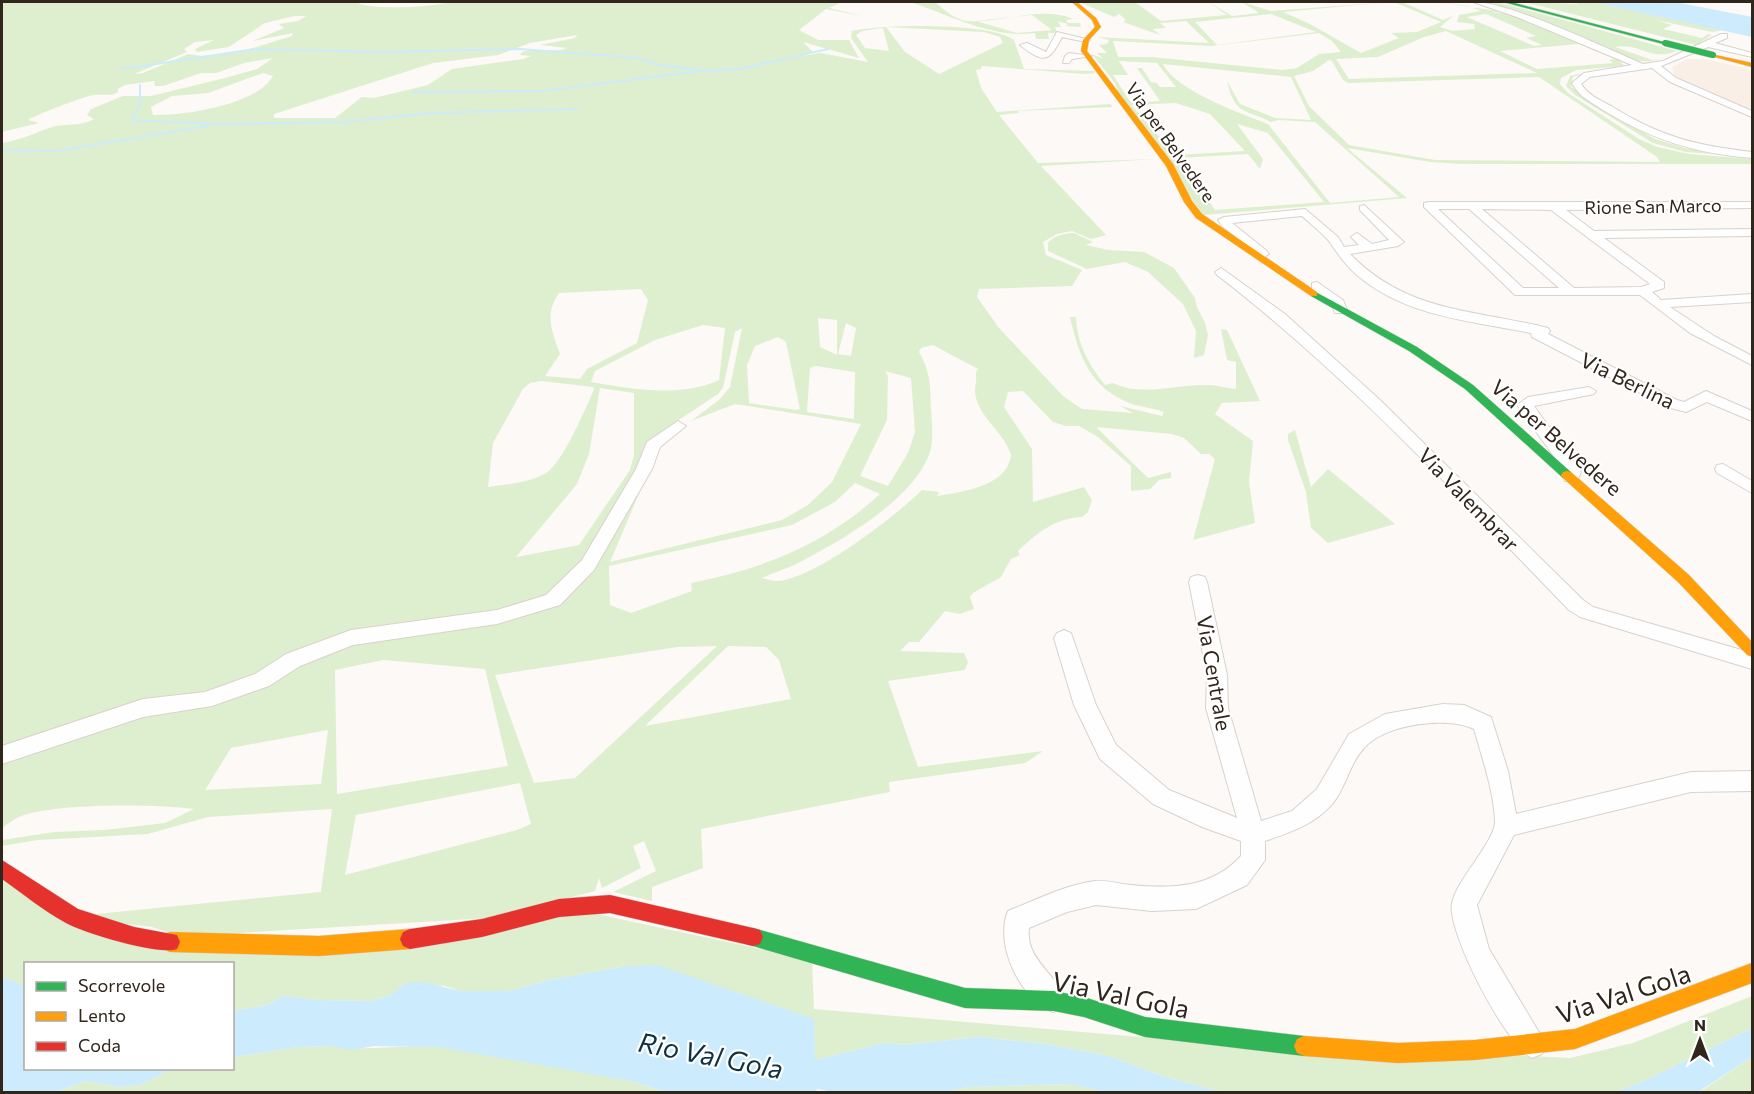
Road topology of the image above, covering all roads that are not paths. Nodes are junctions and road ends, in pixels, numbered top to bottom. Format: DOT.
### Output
graph roads {
  1 [pos="1074,2"];
  2 [pos="1477,2"];
  3 [pos="1506,2"];
  4 [pos="1516,2"];
  5 [pos="1086,40"];
  6 [pos="1667,42"];
  7 [pos="1024,45"];
  8 [pos="1719,46"];
  9 [pos="1752,55"];
  10 [pos="1088,56"];
  11 [pos="1066,61"];
  12 [pos="1752,63"];
  13 [pos="1655,66"];
  14 [pos="1644,68"];
  15 [pos="1752,114"];
  16 [pos="1752,154"];
  17 [pos="1752,205"];
  18 [pos="1473,207"];
  19 [pos="1554,207"];
  20 [pos="1364,208"];
  21 [pos="1752,232"];
  22 [pos="1593,235"];
  23 [pos="1357,237"];
  24 [pos="1369,248"];
  25 [pos="1340,251"];
  26 [pos="1221,272"];
  27 [pos="1312,288"];
  28 [pos="1570,291"];
  29 [pos="1643,291"];
  30 [pos="1752,298"];
  31 [pos="1666,310"];
  32 [pos="1536,331"];
  33 [pos="1752,361"];
  34 [pos="1589,391"];
  35 [pos="1752,416"];
  36 [pos="678,426"];
  37 [pos="1723,469"];
  38 [pos="1571,477"];
  39 [pos="1752,488"];
  40 [pos="1198,582"];
  41 [pos="1064,638"];
  42 [pos="1752,651"];
  43 [pos="1752,661"];
  44 [pos="2,755"];
  45 [pos="1752,781"];
  46 [pos="1508,826"];
  47 [pos="1253,834"];
  48 [pos="2,869"];
  49 [pos="1752,973"];
  50 [pos="1054,1001"];
  51 [pos="1532,1044"];
  1 -- 5 [label="main road, Via per Belvedere"];
  2 -- 14 [label="street"];
  3 -- 6 [label="main road"];
  4 -- 6 [label="main road"];
  5 -- 7 [label="street"];
  5 -- 10 [label="main road, Via per Belvedere"];
  6 -- 8 [label="main road, bridge"];
  8 -- 9 [label="street"];
  8 -- 12 [label="main road"];
  8 -- 13 [label="street"];
  10 -- 11 [label="street"];
  10 -- 27 [label="main road, Via per Belvedere"];
  13 -- 14 [label="street"];
  13 -- 15 [label="street"];
  14 -- 16 [label="street"];
  17 -- 19 [label="street, Rione San Marco"];
  18 -- 19 [label="street, Rione San Marco"];
  18 -- 28 [label="street"];
  18 -- 28 [label="street, Rione San Marco"];
  19 -- 22 [label="street, Rione San Marco"];
  20 -- 24 [label="street"];
  21 -- 22 [label="street, Rione San Marco"];
  22 -- 29 [label="street, Rione San Marco"];
  23 -- 24 [label="street"];
  24 -- 25 [label="street"];
  25 -- 27 [label="street, Via per Belvedere"];
  25 -- 32 [label="street, Via per Belvedere"];
  26 -- 43 [label="street, Via Valembrar"];
  27 -- 38 [label="main road, Via per Belvedere"];
  28 -- 29 [label="street, Rione San Marco"];
  29 -- 31 [label="street"];
  30 -- 31 [label="street"];
  31 -- 33 [label="street"];
  32 -- 35 [label="street, Via Berlina"];
  34 -- 38 [label="street"];
  36 -- 44 [label="street"];
  37 -- 39 [label="street"];
  38 -- 42 [label="main road, Via per Belvedere"];
  40 -- 47 [label="street, Via Centrale"];
  41 -- 47 [label="street"];
  45 -- 46 [label="street"];
  46 -- 47 [label="street"];
  46 -- 51 [label="street"];
  47 -- 50 [label="street, Via Centrale"];
  48 -- 50 [label="main road, Via Val Gola"];
  49 -- 51 [label="main road, Via Val Gola"];
  50 -- 51 [label="main road, Via Val Gola"];
}
